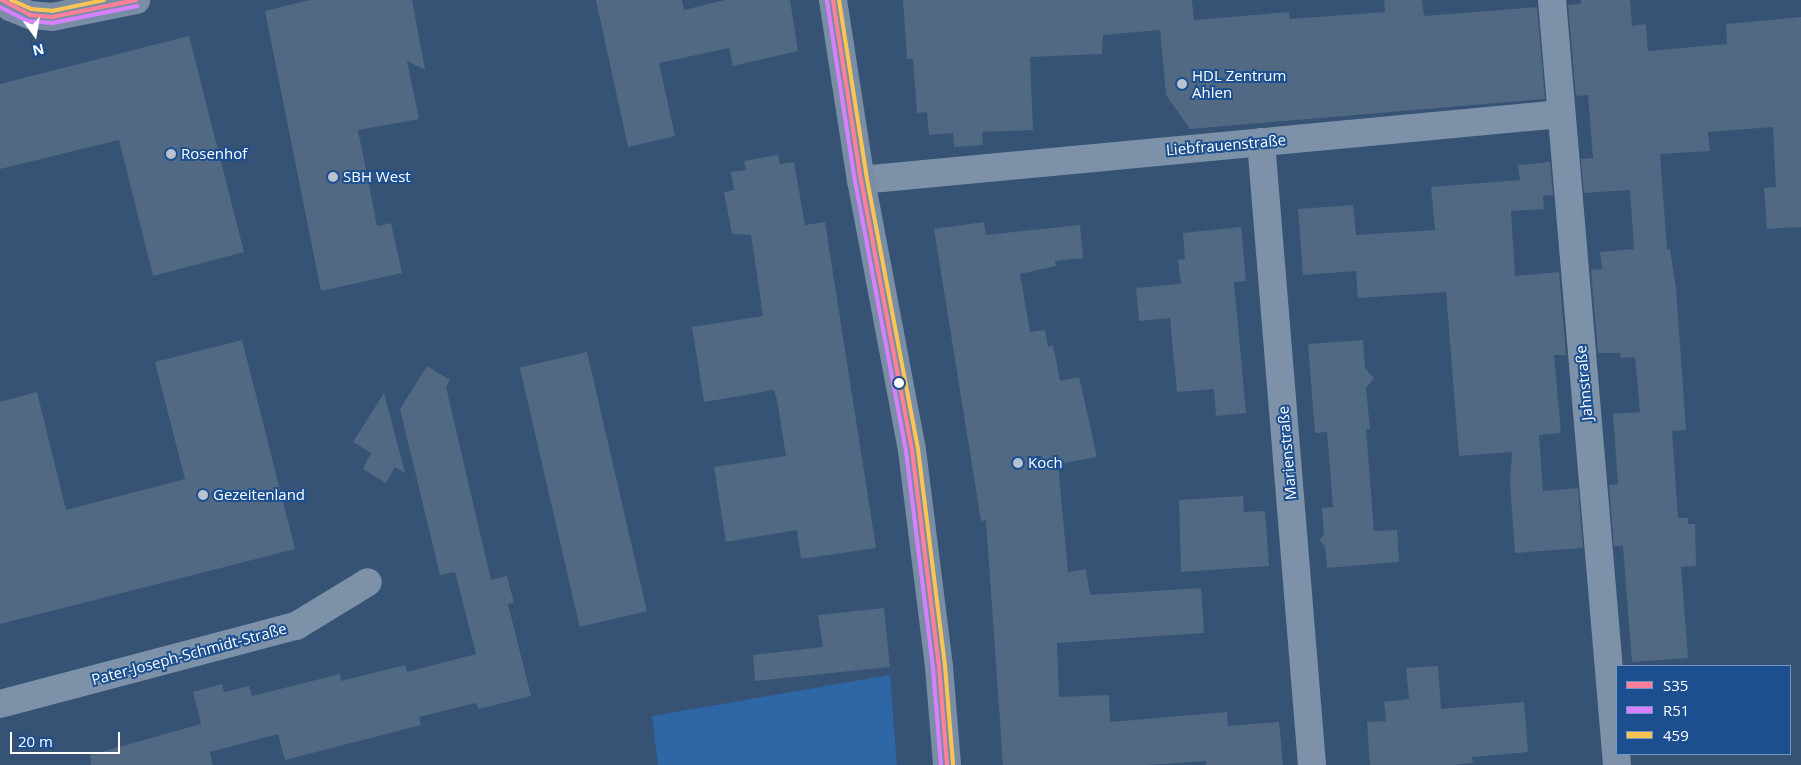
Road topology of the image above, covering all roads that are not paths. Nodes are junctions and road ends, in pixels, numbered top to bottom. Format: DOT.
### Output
graph roads {
  1 [pos="2,0"];
  2 [pos="136,0"];
  3 [pos="833,0"];
  4 [pos="1552,0"];
  5 [pos="1561,114"];
  6 [pos="1261,142"];
  7 [pos="861,180"];
  8 [pos="368,582"];
  9 [pos="0,704"];
  10 [pos="1616,753"];
  11 [pos="947,765"];
  12 [pos="1312,765"];
  1 -- 2 [label="street"];
  3 -- 7 [label="street"];
  4 -- 5 [label="street, Jahnstraße"];
  5 -- 6 [label="street, Liebfrauenstraße"];
  5 -- 10 [label="street, Jahnstraße"];
  6 -- 7 [label="street, Liebfrauenstraße"];
  6 -- 12 [label="street, Marienstraße"];
  7 -- 11 [label="street"];
  8 -- 9 [label="street, Pater-Joseph-Schmidt-Straße"];
}
